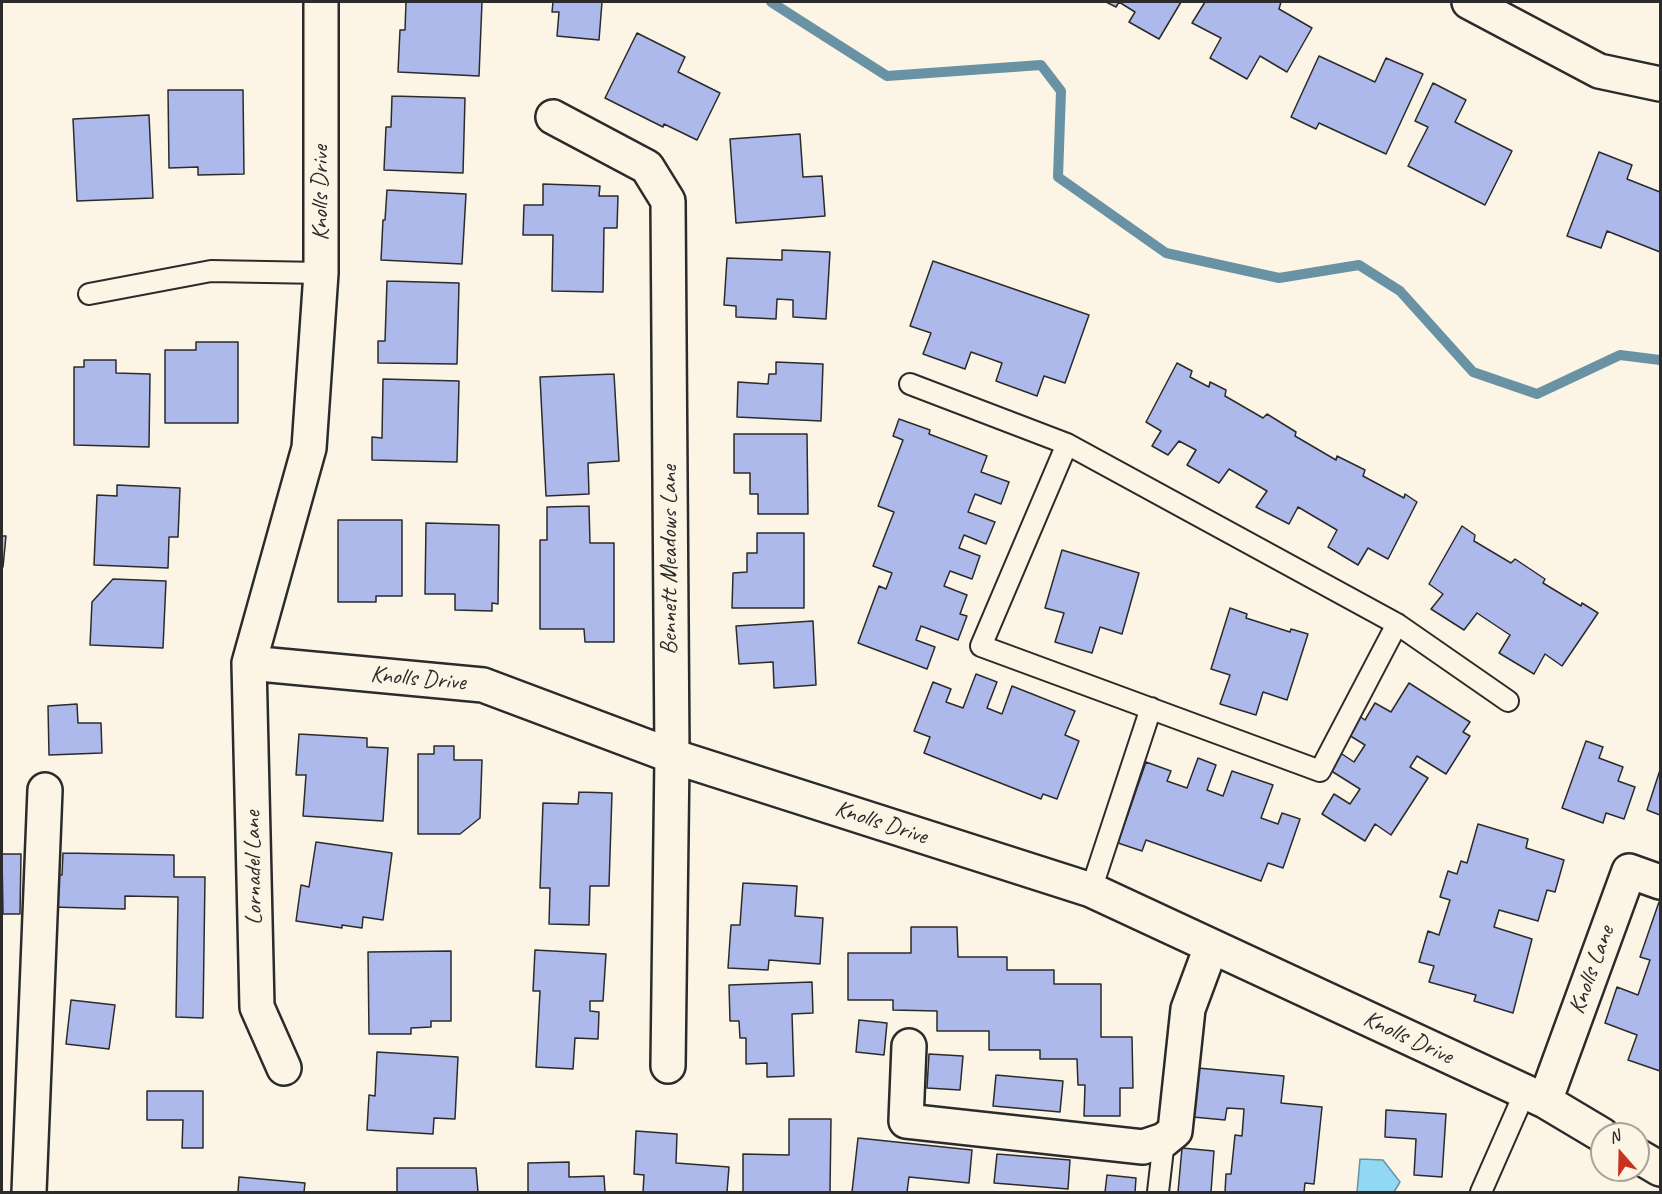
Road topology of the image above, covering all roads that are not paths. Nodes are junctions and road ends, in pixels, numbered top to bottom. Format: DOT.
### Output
graph roads {
  1 [pos="321,2"];
  2 [pos="1469,2"];
  3 [pos="1660,84"];
  4 [pos="553,117"];
  5 [pos="321,273"];
  6 [pos="89,294"];
  7 [pos="910,384"];
  8 [pos="1067,444"];
  9 [pos="1397,624"];
  10 [pos="249,663"];
  11 [pos="1508,701"];
  12 [pos="1151,708"];
  13 [pos="672,756"];
  14 [pos="45,790"];
  15 [pos="1660,882"];
  16 [pos="1091,890"];
  17 [pos="1211,946"];
  18 [pos="909,1046"];
  19 [pos="668,1066"];
  20 [pos="284,1068"];
  21 [pos="1535,1097"];
  22 [pos="1590,1128"];
  23 [pos="1164,1140"];
  24 [pos="29,1192"];
  25 [pos="1158,1192"];
  26 [pos="1481,1192"];
  1 -- 5 [label="street, Knolls Drive"];
  2 -- 3 [label="street"];
  4 -- 13 [label="street, Bennett Meadows Lane"];
  5 -- 6 [label="lane"];
  5 -- 10 [label="street, Knolls Drive"];
  7 -- 8 [label="lane"];
  8 -- 9 [label="lane"];
  8 -- 12 [label="lane"];
  9 -- 11 [label="lane"];
  9 -- 12 [label="lane"];
  10 -- 13 [label="street, Knolls Drive"];
  10 -- 20 [label="street, Lornadel Lane"];
  12 -- 16 [label="lane"];
  13 -- 16 [label="street, Knolls Drive"];
  13 -- 19 [label="street, Bennett Meadows Lane"];
  14 -- 24 [label="street"];
  15 -- 21 [label="street, Knolls Lane"];
  16 -- 17 [label="street, Knolls Drive"];
  17 -- 21 [label="street, Knolls Drive"];
  17 -- 23 [label="street"];
  18 -- 23 [label="street"];
  21 -- 22 [label="street, Knolls Drive"];
  21 -- 26 [label="lane"];
  23 -- 25 [label="lane"];
}
